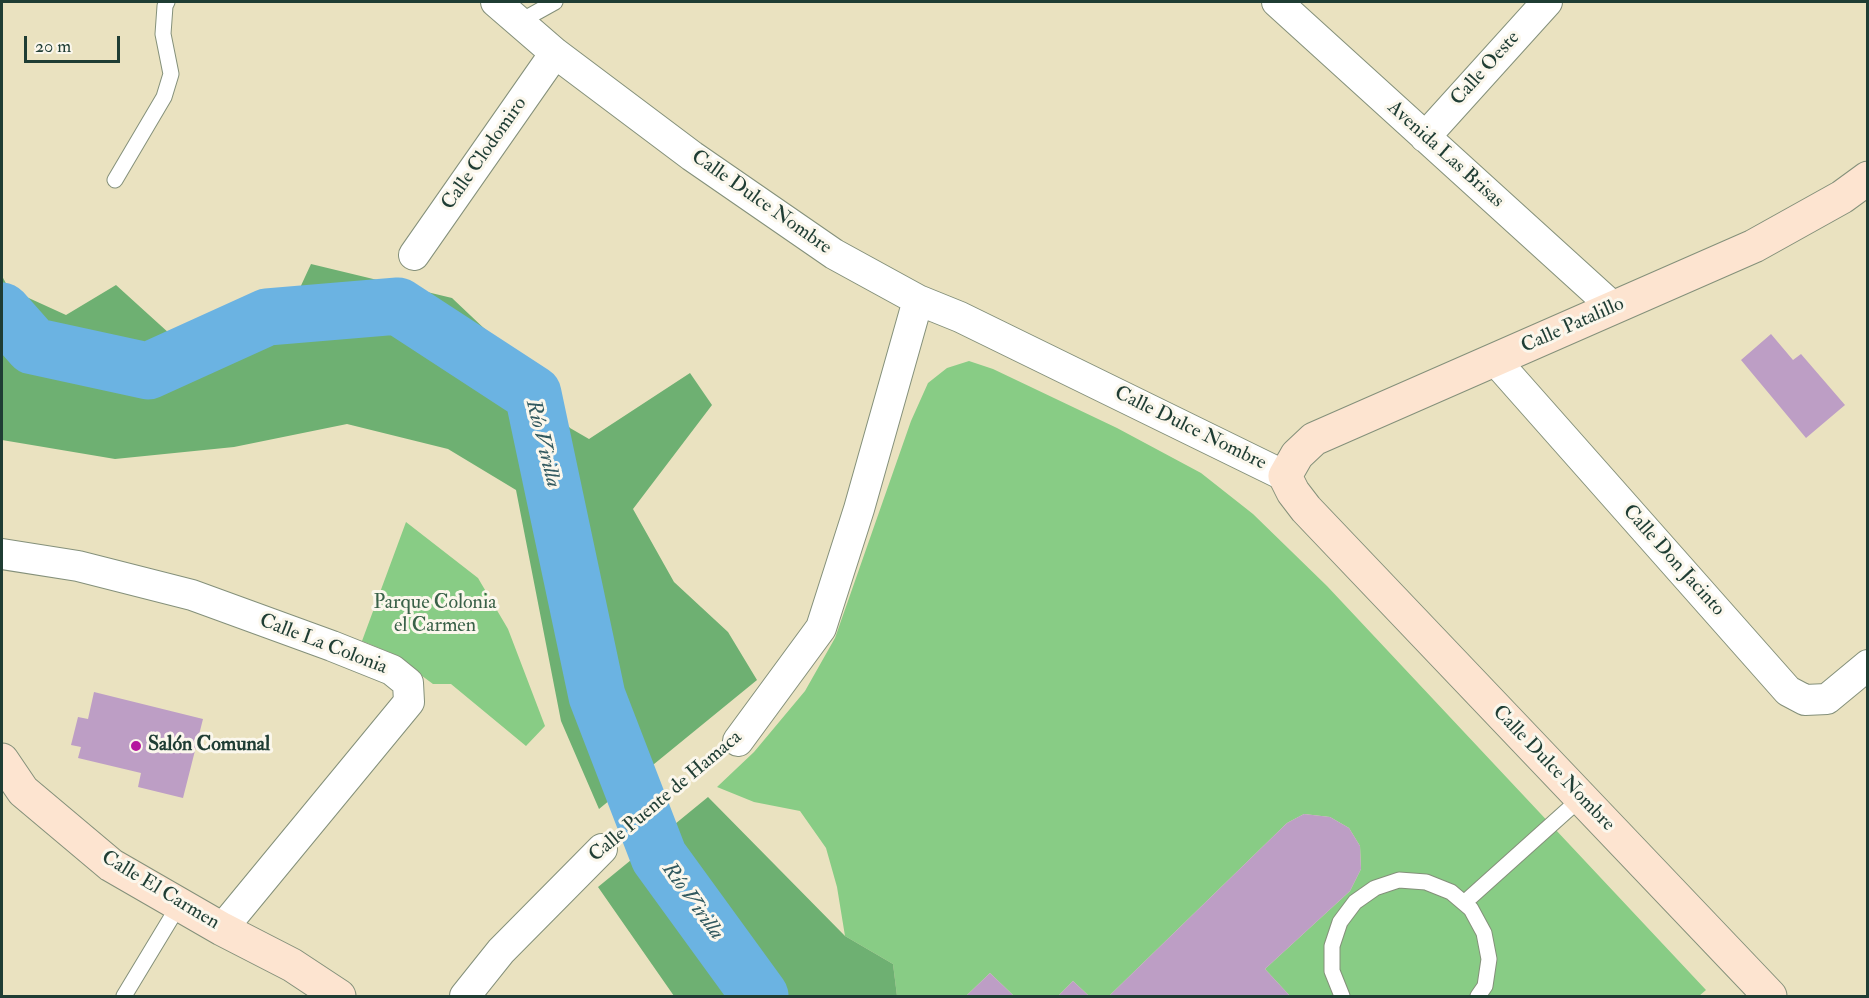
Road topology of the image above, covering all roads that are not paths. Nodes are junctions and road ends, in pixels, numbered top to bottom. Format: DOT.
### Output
graph roads {
  1 [pos="167,2"];
  2 [pos="496,2"];
  3 [pos="555,2"];
  4 [pos="1277,2"];
  5 [pos="1547,2"];
  6 [pos="519,22"];
  7 [pos="555,53"];
  8 [pos="1425,136"];
  9 [pos="1868,178"];
  10 [pos="115,180"];
  11 [pos="414,255"];
  12 [pos="918,300"];
  13 [pos="1614,308"];
  14 [pos="1495,360"];
  15 [pos="1285,476"];
  16 [pos="2,554"];
  17 [pos="1868,665"];
  18 [pos="738,741"];
  19 [pos="2,760"];
  20 [pos="1581,798"];
  21 [pos="602,849"];
  22 [pos="1464,903"];
  23 [pos="179,905"];
  24 [pos="222,929"];
  25 [pos="124,996"];
  26 [pos="339,996"];
  27 [pos="465,996"];
  28 [pos="1342,996"];
  29 [pos="1478,996"];
  30 [pos="1770,996"];
  1 -- 10 [label="lane"];
  2 -- 6 [label="street, Calle Dulce Nombre"];
  3 -- 6 [label="lane"];
  4 -- 8 [label="street, Avenida Las Brisas"];
  5 -- 8 [label="street, Calle Oeste"];
  6 -- 7 [label="street, Calle Dulce Nombre"];
  7 -- 11 [label="street, Calle Clodomiro"];
  7 -- 12 [label="street, Calle Dulce Nombre"];
  8 -- 13 [label="street, Avenida Las Brisas"];
  9 -- 13 [label="street, Calle Patalillo"];
  12 -- 15 [label="street, Calle Dulce Nombre"];
  12 -- 18 [label="street, Calle Puente de Hamaca"];
  13 -- 14 [label="street, Calle Patalillo"];
  14 -- 15 [label="street, Calle Patalillo"];
  14 -- 17 [label="street, Calle Don Jacinto"];
  15 -- 20 [label="street, Calle Dulce Nombre"];
  16 -- 24 [label="street, Calle La Colonia"];
  19 -- 23 [label="street, Calle El Carmen"];
  20 -- 22 [label="lane"];
  20 -- 30 [label="street, Calle Dulce Nombre"];
  21 -- 27 [label="street, Calle Puente de Hamaca"];
  22 -- 28 [label="lane"];
  22 -- 29 [label="lane"];
  23 -- 24 [label="street, Calle El Carmen"];
  23 -- 25 [label="lane"];
  24 -- 26 [label="street, Calle El Carmen"];
}
